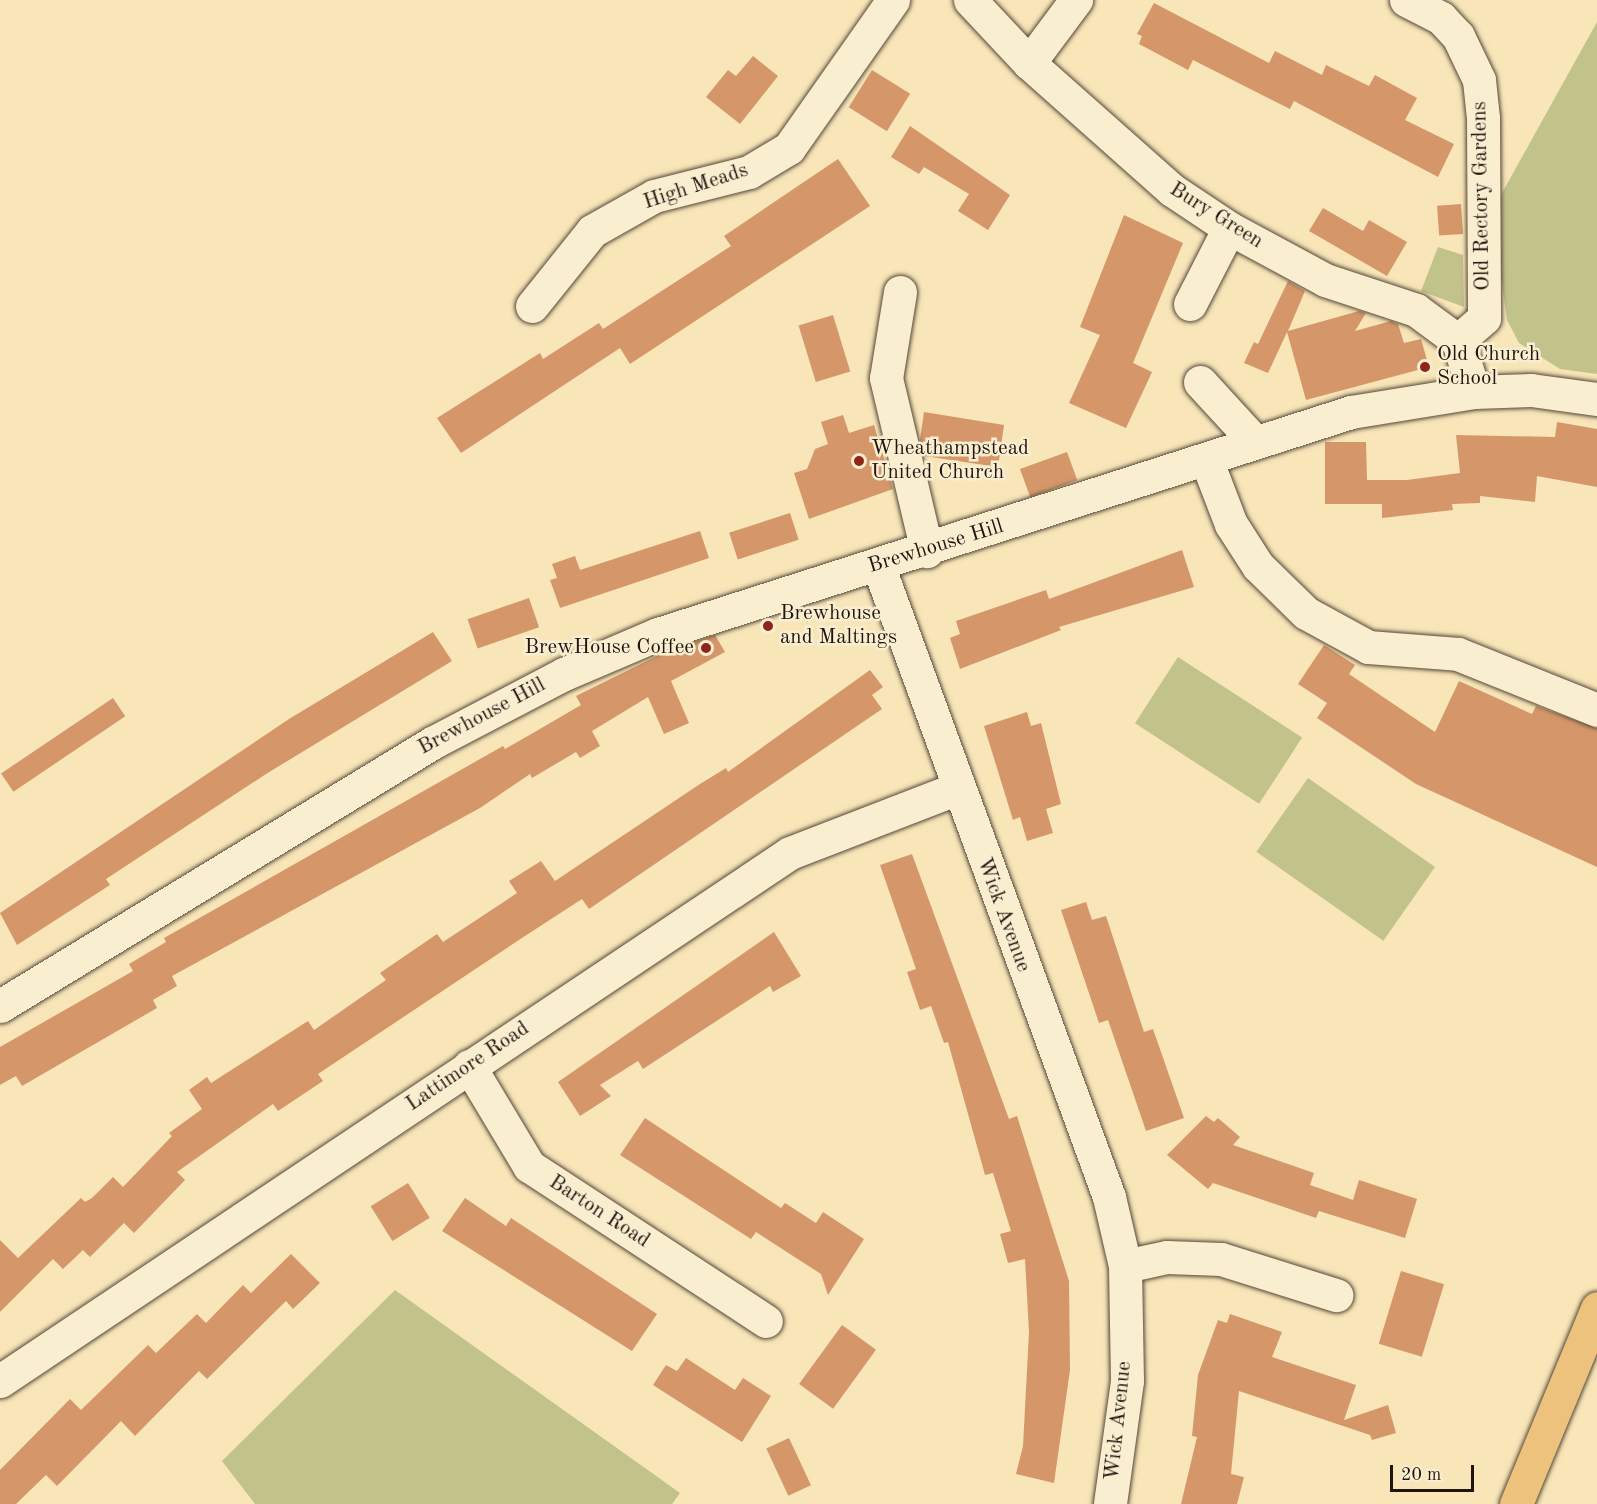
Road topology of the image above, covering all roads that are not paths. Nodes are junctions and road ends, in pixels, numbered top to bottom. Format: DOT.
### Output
graph roads {
  1 [pos="893,0"];
  2 [pos="970,0"];
  3 [pos="1076,0"];
  4 [pos="1406,0"];
  5 [pos="1029,63"];
  6 [pos="1229,228"];
  7 [pos="900,292"];
  8 [pos="1191,304"];
  9 [pos="532,306"];
  10 [pos="1458,341"];
  11 [pos="1200,382"];
  12 [pos="1474,392"];
  13 [pos="1597,399"];
  14 [pos="1255,442"];
  15 [pos="1206,459"];
  16 [pos="927,551"];
  17 [pos="878,565"];
  18 [pos="1597,710"];
  19 [pos="956,789"];
  20 [pos="5,992"];
  21 [pos="469,1066"];
  22 [pos="1125,1266"];
  23 [pos="1336,1295"];
  24 [pos="1597,1308"];
  25 [pos="766,1321"];
  26 [pos="0,1381"];
  27 [pos="1110,1504"];
  28 [pos="1516,1504"];
  1 -- 9 [label="street, High Meads"];
  2 -- 5 [label="street, Bury Green"];
  3 -- 5 [label="street"];
  4 -- 10 [label="street, Old Rectory Gardens"];
  5 -- 6 [label="street, Bury Green"];
  6 -- 8 [label="street"];
  6 -- 10 [label="street, Bury Green"];
  7 -- 16 [label="street"];
  10 -- 12 [label="street"];
  11 -- 14 [label="street"];
  12 -- 13 [label="street, Brewhouse Hill"];
  12 -- 14 [label="street, Brewhouse Hill"];
  14 -- 15 [label="street, Brewhouse Hill"];
  15 -- 16 [label="street, Brewhouse Hill"];
  15 -- 18 [label="street"];
  16 -- 17 [label="street, Brewhouse Hill"];
  17 -- 19 [label="street, Wick Avenue"];
  17 -- 20 [label="street, Brewhouse Hill"];
  19 -- 21 [label="street, Lattimore Road"];
  19 -- 22 [label="street, Wick Avenue"];
  21 -- 25 [label="street, Barton Road"];
  21 -- 26 [label="street, Lattimore Road"];
  22 -- 23 [label="street"];
  22 -- 27 [label="street, Wick Avenue"];
  24 -- 28 [label="main road"];
}
